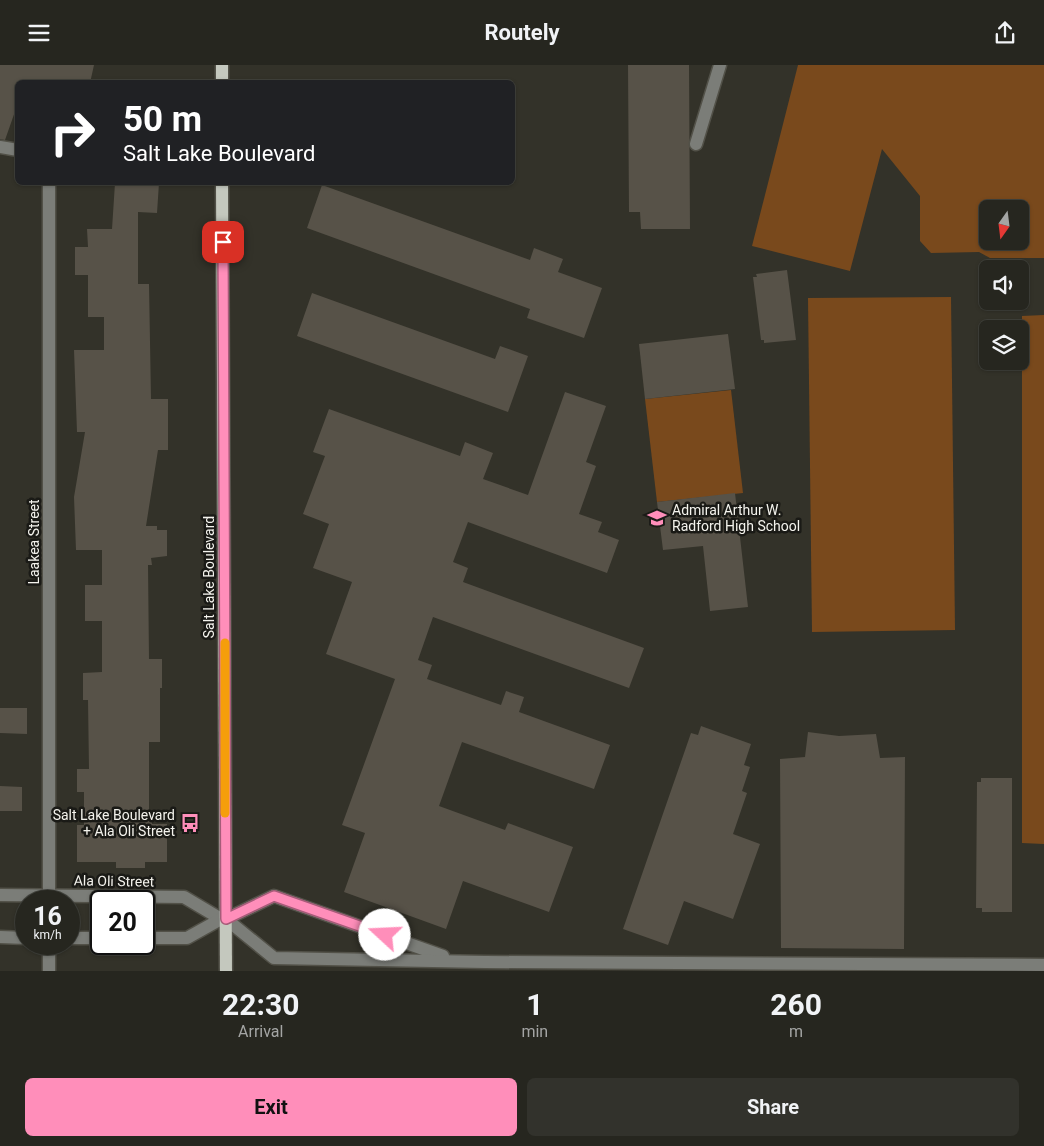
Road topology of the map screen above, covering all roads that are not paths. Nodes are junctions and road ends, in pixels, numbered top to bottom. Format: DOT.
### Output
graph roads {
  1 [pos="222,65"];
  2 [pos="720,65"];
  3 [pos="222,80"];
  4 [pos="696,143"];
  5 [pos="0,147"];
  6 [pos="15,150"];
  7 [pos="49,185"];
  8 [pos="222,185"];
  9 [pos="48,890"];
  10 [pos="0,895"];
  11 [pos="15,896"];
  12 [pos="80,898"];
  13 [pos="223,919"];
  14 [pos="0,937"];
  15 [pos="15,938"];
  16 [pos="155,938"];
  17 [pos="49,955"];
  18 [pos="454,960"];
  19 [pos="1044,965"];
  20 [pos="485,966"];
  21 [pos="49,971"];
  22 [pos="226,971"];
  1 -- 3 [label="main road"];
  2 -- 4 [label="street"];
  5 -- 6 [label="street"];
  7 -- 9 [label="street, Laakea Street"];
  8 -- 13 [label="main road, Salt Lake Boulevard"];
  10 -- 11 [label="street, Ala Oli Street"];
  12 -- 13 [label="street, Ala Oli Street"];
  13 -- 16 [label="street"];
  13 -- 18 [label="street, Ala Oli Street"];
  13 -- 18 [label="street"];
  13 -- 22 [label="main road, Salt Lake Boulevard"];
  14 -- 15 [label="street"];
  17 -- 21 [label="street"];
  18 -- 20 [label="street"];
  19 -- 20 [label="street"];
}
